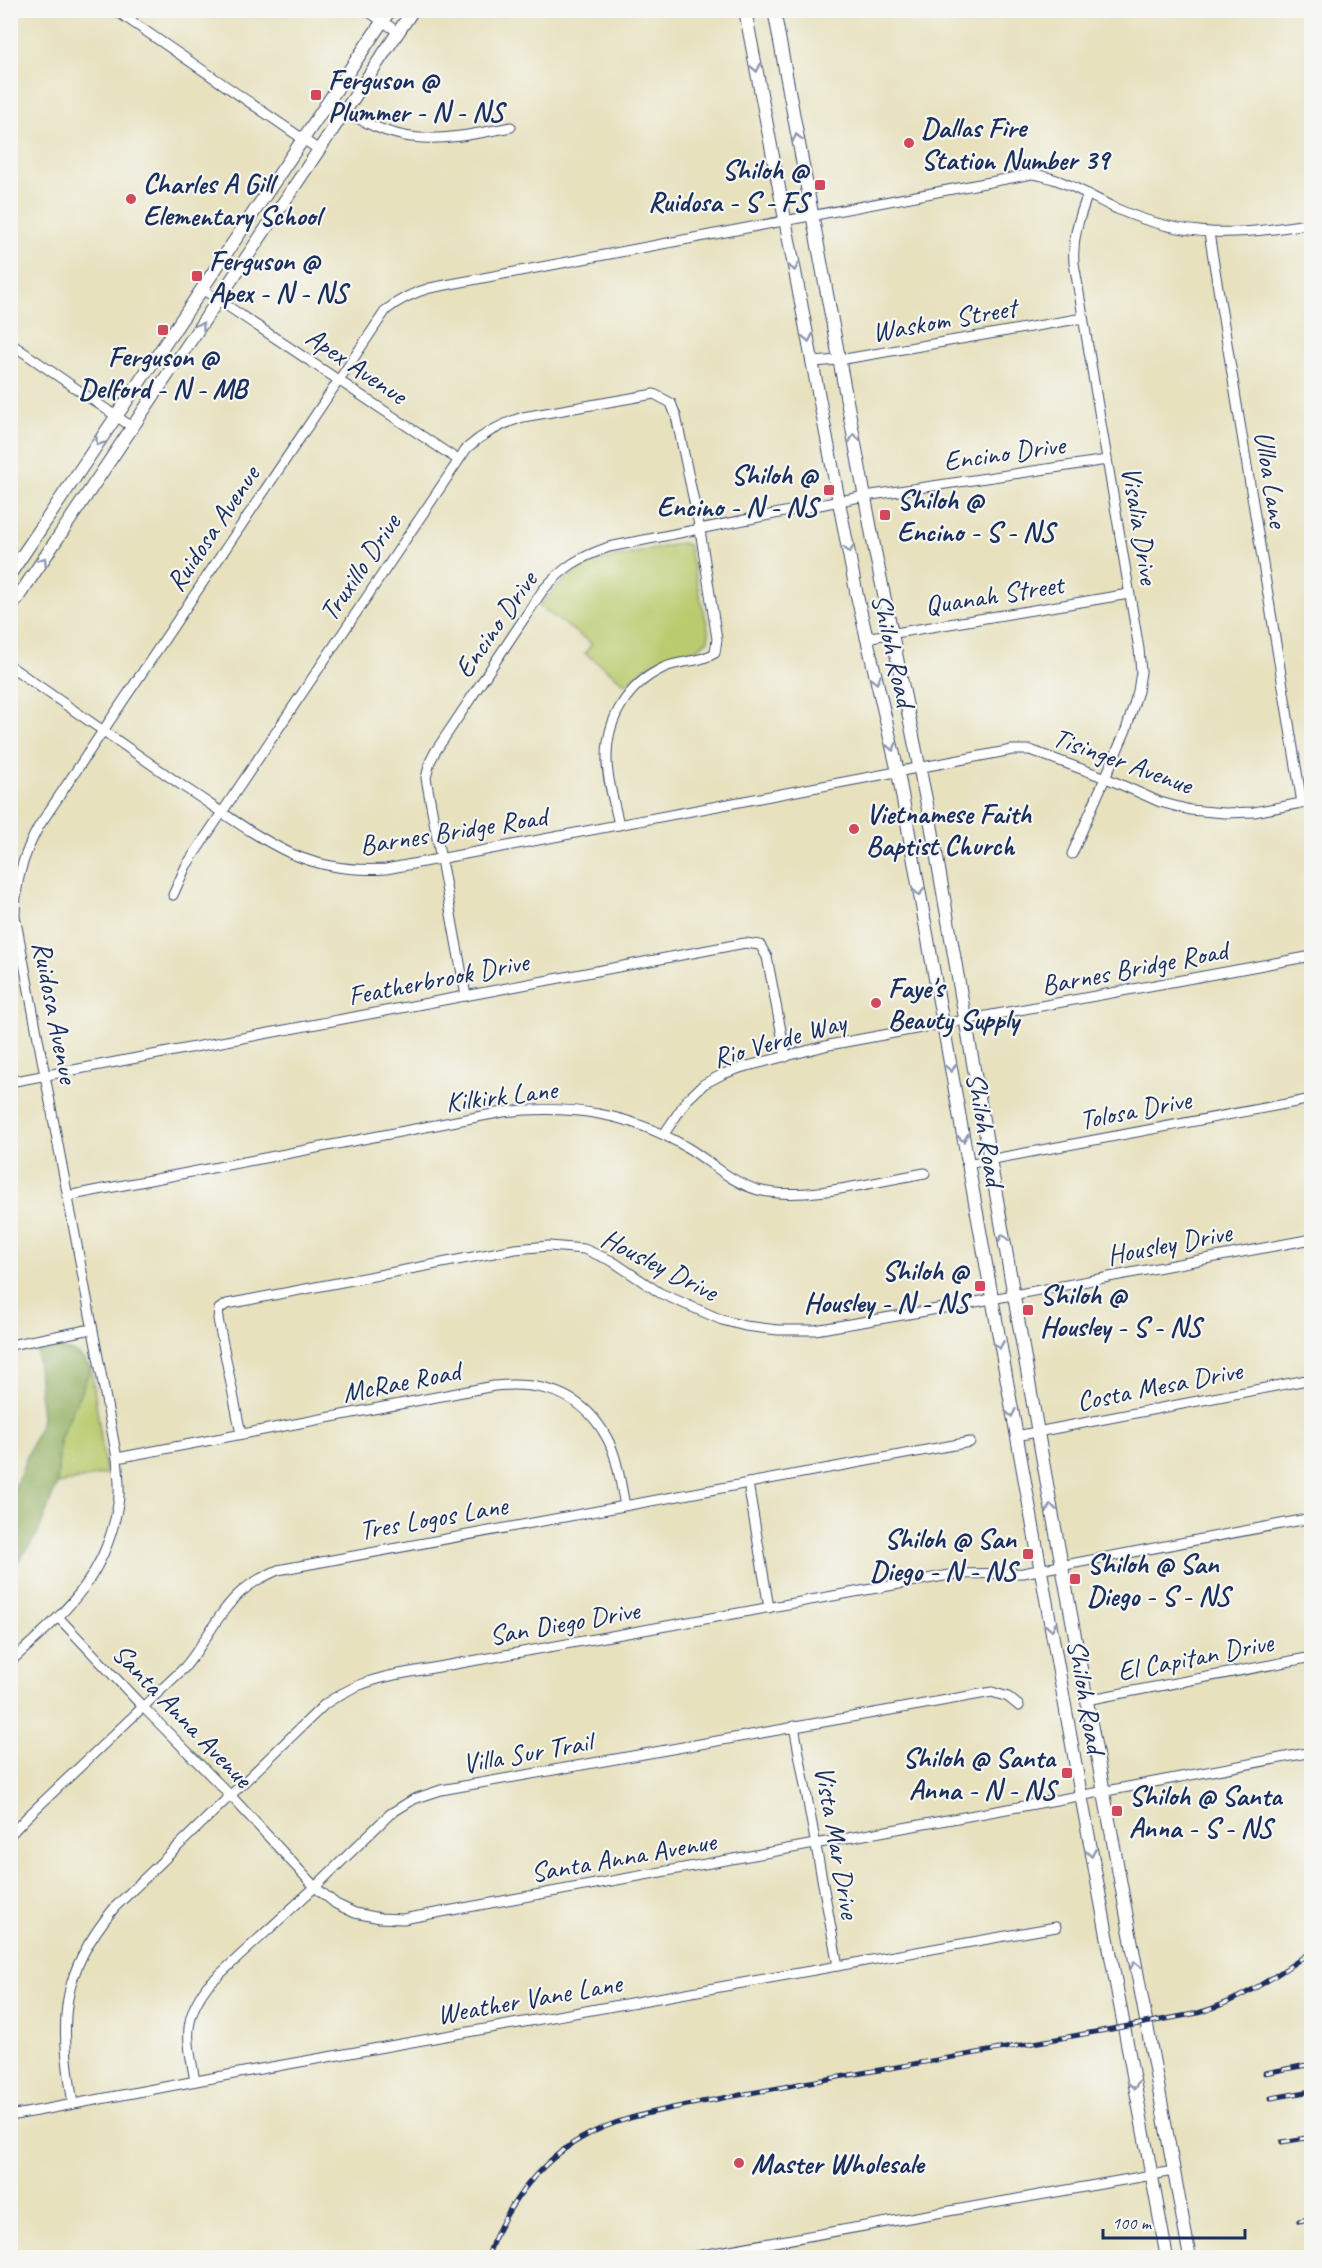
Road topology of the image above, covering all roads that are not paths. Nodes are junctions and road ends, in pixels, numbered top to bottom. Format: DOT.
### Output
graph roads {
  1 [pos="115,10"];
  2 [pos="366,10"];
  3 [pos="390,10"];
  4 [pos="412,10"];
  5 [pos="745,10"];
  6 [pos="774,10"];
  7 [pos="382,22"];
  8 [pos="398,32"];
  9 [pos="329,101"];
  10 [pos="345,112"];
  11 [pos="511,128"];
  12 [pos="304,139"];
  13 [pos="319,150"];
  14 [pos="1088,194"];
  15 [pos="812,216"];
  16 [pos="785,221"];
  17 [pos="1311,223"];
  18 [pos="1209,233"];
  19 [pos="202,289"];
  20 [pos="219,299"];
  21 [pos="1083,318"];
  22 [pos="10,343"];
  23 [pos="839,360"];
  24 [pos="813,362"];
  25 [pos="339,380"];
  26 [pos="117,416"];
  27 [pos="132,427"];
  28 [pos="458,460"];
  29 [pos="1107,460"];
  30 [pos="865,496"];
  31 [pos="840,501"];
  32 [pos="700,530"];
  33 [pos="10,574"];
  34 [pos="1130,594"];
  35 [pos="10,609"];
  36 [pos="893,633"];
  37 [pos="866,638"];
  38 [pos="10,666"];
  39 [pos="102,731"];
  40 [pos="920,768"];
  41 [pos="898,772"];
  42 [pos="1106,778"];
  43 [pos="1307,802"];
  44 [pos="222,812"];
  45 [pos="619,825"];
  46 [pos="1072,854"];
  47 [pos="440,859"];
  48 [pos="173,895"];
  49 [pos="15,941"];
  50 [pos="1311,956"];
  51 [pos="466,996"];
  52 [pos="965,1021"];
  53 [pos="944,1024"];
  54 [pos="786,1057"];
  55 [pos="45,1075"];
  56 [pos="10,1082"];
  57 [pos="1311,1099"];
  58 [pos="664,1134"];
  59 [pos="989,1160"];
  60 [pos="967,1164"];
  61 [pos="925,1173"];
  62 [pos="67,1196"];
  63 [pos="1311,1239"];
  64 [pos="1014,1295"];
  65 [pos="991,1299"];
  66 [pos="92,1329"];
  67 [pos="10,1345"];
  68 [pos="1311,1379"];
  69 [pos="1038,1431"];
  70 [pos="241,1434"];
  71 [pos="1016,1436"];
  72 [pos="970,1442"];
  73 [pos="117,1458"];
  74 [pos="748,1483"];
  75 [pos="625,1505"];
  76 [pos="1311,1518"];
  77 [pos="1062,1566"];
  78 [pos="1040,1570"];
  79 [pos="770,1608"];
  80 [pos="58,1618"];
  81 [pos="1311,1657"];
  82 [pos="10,1662"];
  83 [pos="1086,1700"];
  84 [pos="1019,1706"];
  85 [pos="143,1707"];
  86 [pos="794,1726"];
  87 [pos="1311,1752"];
  88 [pos="1103,1791"];
  89 [pos="1081,1795"];
  90 [pos="231,1796"];
  91 [pos="10,1835"];
  92 [pos="816,1844"];
  93 [pos="315,1887"];
  94 [pos="1056,1927"];
  95 [pos="838,1966"];
  96 [pos="195,2081"];
  97 [pos="73,2104"];
  98 [pos="10,2116"];
  99 [pos="1174,2171"];
  100 [pos="1151,2174"];
  101 [pos="685,2258"];
  102 [pos="1167,2258"];
  103 [pos="1190,2258"];
  1 -- 12 [label="street"];
  2 -- 7 [label="street"];
  3 -- 7 [label="main road"];
  4 -- 8 [label="main road"];
  5 -- 16 [label="main road, Shiloh Road, one-way"];
  15 -- 6 [label="main road, Shiloh Road, one-way"];
  7 -- 8 [label="street"];
  7 -- 9 [label="main road"];
  8 -- 10 [label="main road"];
  9 -- 10 [label="street"];
  9 -- 12 [label="main road"];
  10 -- 11 [label="street"];
  10 -- 13 [label="main road"];
  12 -- 13 [label="street"];
  12 -- 19 [label="main road"];
  13 -- 20 [label="main road"];
  14 -- 15 [label="street, Ruidosa Avenue"];
  14 -- 18 [label="street, Ruidosa Avenue"];
  14 -- 21 [label="street, Visalia Drive"];
  15 -- 16 [label="street, Ruidosa Avenue"];
  15 -- 23 [label="main road, Shiloh Road"];
  16 -- 24 [label="main road, Shiloh Road, one-way"];
  16 -- 25 [label="street, Ruidosa Avenue"];
  17 -- 18 [label="street, Ruidosa Avenue"];
  18 -- 43 [label="street, Ulloa Lane"];
  19 -- 20 [label="street, Apex Avenue"];
  19 -- 26 [label="main road"];
  20 -- 25 [label="street, Apex Avenue"];
  27 -- 20 [label="main road, one-way"];
  21 -- 23 [label="street, Waskom Street"];
  21 -- 29 [label="street, Visalia Drive"];
  22 -- 26 [label="street"];
  23 -- 24 [label="street, Waskom Street"];
  30 -- 23 [label="main road, Shiloh Road, one-way"];
  24 -- 31 [label="main road, Shiloh Road"];
  25 -- 28 [label="street, Apex Avenue"];
  25 -- 39 [label="street, Ruidosa Avenue"];
  26 -- 27 [label="street"];
  26 -- 33 [label="main road, one-way"];
  35 -- 27 [label="main road, one-way"];
  28 -- 32 [label="street, Truxillo Drive"];
  28 -- 44 [label="street, Truxillo Drive"];
  29 -- 30 [label="street, Encino Drive"];
  29 -- 34 [label="street, Visalia Drive"];
  30 -- 31 [label="street, Encino Drive"];
  30 -- 36 [label="main road, Shiloh Road"];
  31 -- 32 [label="street, Encino Drive"];
  31 -- 37 [label="main road, Shiloh Road, one-way"];
  32 -- 45 [label="street"];
  32 -- 47 [label="street, Encino Drive"];
  34 -- 36 [label="street, Quanah Street"];
  34 -- 42 [label="street, Visalia Drive"];
  36 -- 37 [label="street, Quanah Street"];
  36 -- 40 [label="main road, Shiloh Road"];
  37 -- 41 [label="main road, Shiloh Road, one-way"];
  38 -- 39 [label="street, Barnes Bridge Road"];
  39 -- 44 [label="street, Barnes Bridge Road"];
  39 -- 49 [label="street, Ruidosa Avenue"];
  40 -- 41 [label="street, Barnes Bridge Road"];
  40 -- 42 [label="street, Tisinger Avenue"];
  40 -- 52 [label="main road, Shiloh Road"];
  41 -- 45 [label="street, Barnes Bridge Road"];
  41 -- 53 [label="main road, Shiloh Road, one-way"];
  42 -- 43 [label="street, Tisinger Avenue"];
  42 -- 46 [label="street, Visalia Drive"];
  44 -- 47 [label="street, Barnes Bridge Road"];
  44 -- 48 [label="street, Truxillo Drive"];
  45 -- 47 [label="street, Barnes Bridge Road"];
  47 -- 51 [label="street, Encino Drive"];
  49 -- 55 [label="street, Ruidosa Avenue"];
  50 -- 52 [label="street, Barnes Bridge Road"];
  51 -- 54 [label="street, Featherbrook Drive"];
  51 -- 55 [label="street, Featherbrook Drive"];
  52 -- 53 [label="street, Rio Verde Way"];
  52 -- 59 [label="main road, Shiloh Road"];
  53 -- 54 [label="street, Rio Verde Way"];
  53 -- 60 [label="main road, Shiloh Road, one-way"];
  54 -- 58 [label="street, Rio Verde Way"];
  55 -- 56 [label="street, Featherbrook Drive"];
  55 -- 62 [label="street, Ruidosa Avenue"];
  57 -- 59 [label="street, Tolosa Drive"];
  58 -- 61 [label="street, Kilkirk Lane"];
  58 -- 62 [label="street, Kilkirk Lane"];
  59 -- 60 [label="street, Tolosa Drive"];
  64 -- 59 [label="main road, Shiloh Road, one-way"];
  60 -- 65 [label="main road, Shiloh Road"];
  62 -- 66 [label="street, Ruidosa Avenue"];
  63 -- 64 [label="street, Housley Drive"];
  64 -- 65 [label="street, Housley Drive"];
  64 -- 69 [label="main road, Shiloh Road"];
  65 -- 70 [label="street, Housley Drive"];
  65 -- 71 [label="main road, Shiloh Road, one-way"];
  66 -- 67 [label="street"];
  66 -- 73 [label="street, Ruidosa Avenue"];
  68 -- 69 [label="street, Costa Mesa Drive"];
  69 -- 71 [label="street, Costa Mesa Drive"];
  77 -- 69 [label="main road, Shiloh Road, one-way"];
  70 -- 73 [label="street, McRae Road"];
  70 -- 75 [label="street, McRae Road"];
  71 -- 78 [label="main road, Shiloh Road"];
  72 -- 74 [label="street, Tres Logos Lane"];
  73 -- 80 [label="street, Ruidosa Avenue"];
  74 -- 75 [label="street, Tres Logos Lane"];
  74 -- 79 [label="street"];
  75 -- 85 [label="street, Tres Logos Lane"];
  76 -- 77 [label="street, San Diego Drive"];
  77 -- 78 [label="street, San Diego Drive"];
  77 -- 83 [label="main road, Shiloh Road"];
  78 -- 79 [label="street, San Diego Drive"];
  78 -- 89 [label="main road, Shiloh Road, one-way"];
  79 -- 90 [label="street, San Diego Drive"];
  80 -- 82 [label="street, Ruidosa Avenue"];
  80 -- 85 [label="street, Santa Anna Avenue"];
  81 -- 83 [label="street, El Capitan Drive"];
  83 -- 88 [label="main road, Shiloh Road"];
  84 -- 86 [label="street, Villa Sur Trail"];
  85 -- 90 [label="street, Santa Anna Avenue"];
  85 -- 91 [label="street, Tres Logos Lane"];
  86 -- 92 [label="street, Vista Mar Drive"];
  86 -- 93 [label="street, Villa Sur Trail"];
  87 -- 88 [label="street, Santa Anna Avenue"];
  88 -- 89 [label="street, Santa Anna Avenue"];
  99 -- 88 [label="main road, Shiloh Road, one-way"];
  89 -- 92 [label="street, Santa Anna Avenue"];
  89 -- 100 [label="main road, Shiloh Road, one-way"];
  90 -- 93 [label="street, Santa Anna Avenue"];
  90 -- 97 [label="street, San Diego Drive"];
  92 -- 93 [label="street, Santa Anna Avenue"];
  92 -- 95 [label="street, Vista Mar Drive"];
  93 -- 96 [label="street, Villa Sur Trail"];
  94 -- 95 [label="street, Weather Vane Lane"];
  95 -- 96 [label="street, Weather Vane Lane"];
  96 -- 97 [label="street, Weather Vane Lane"];
  97 -- 98 [label="street, Weather Vane Lane"];
  99 -- 100 [label="street"];
  99 -- 103 [label="main road, Shiloh Road"];
  100 -- 101 [label="street"];
  100 -- 102 [label="main road, Shiloh Road"];
}
